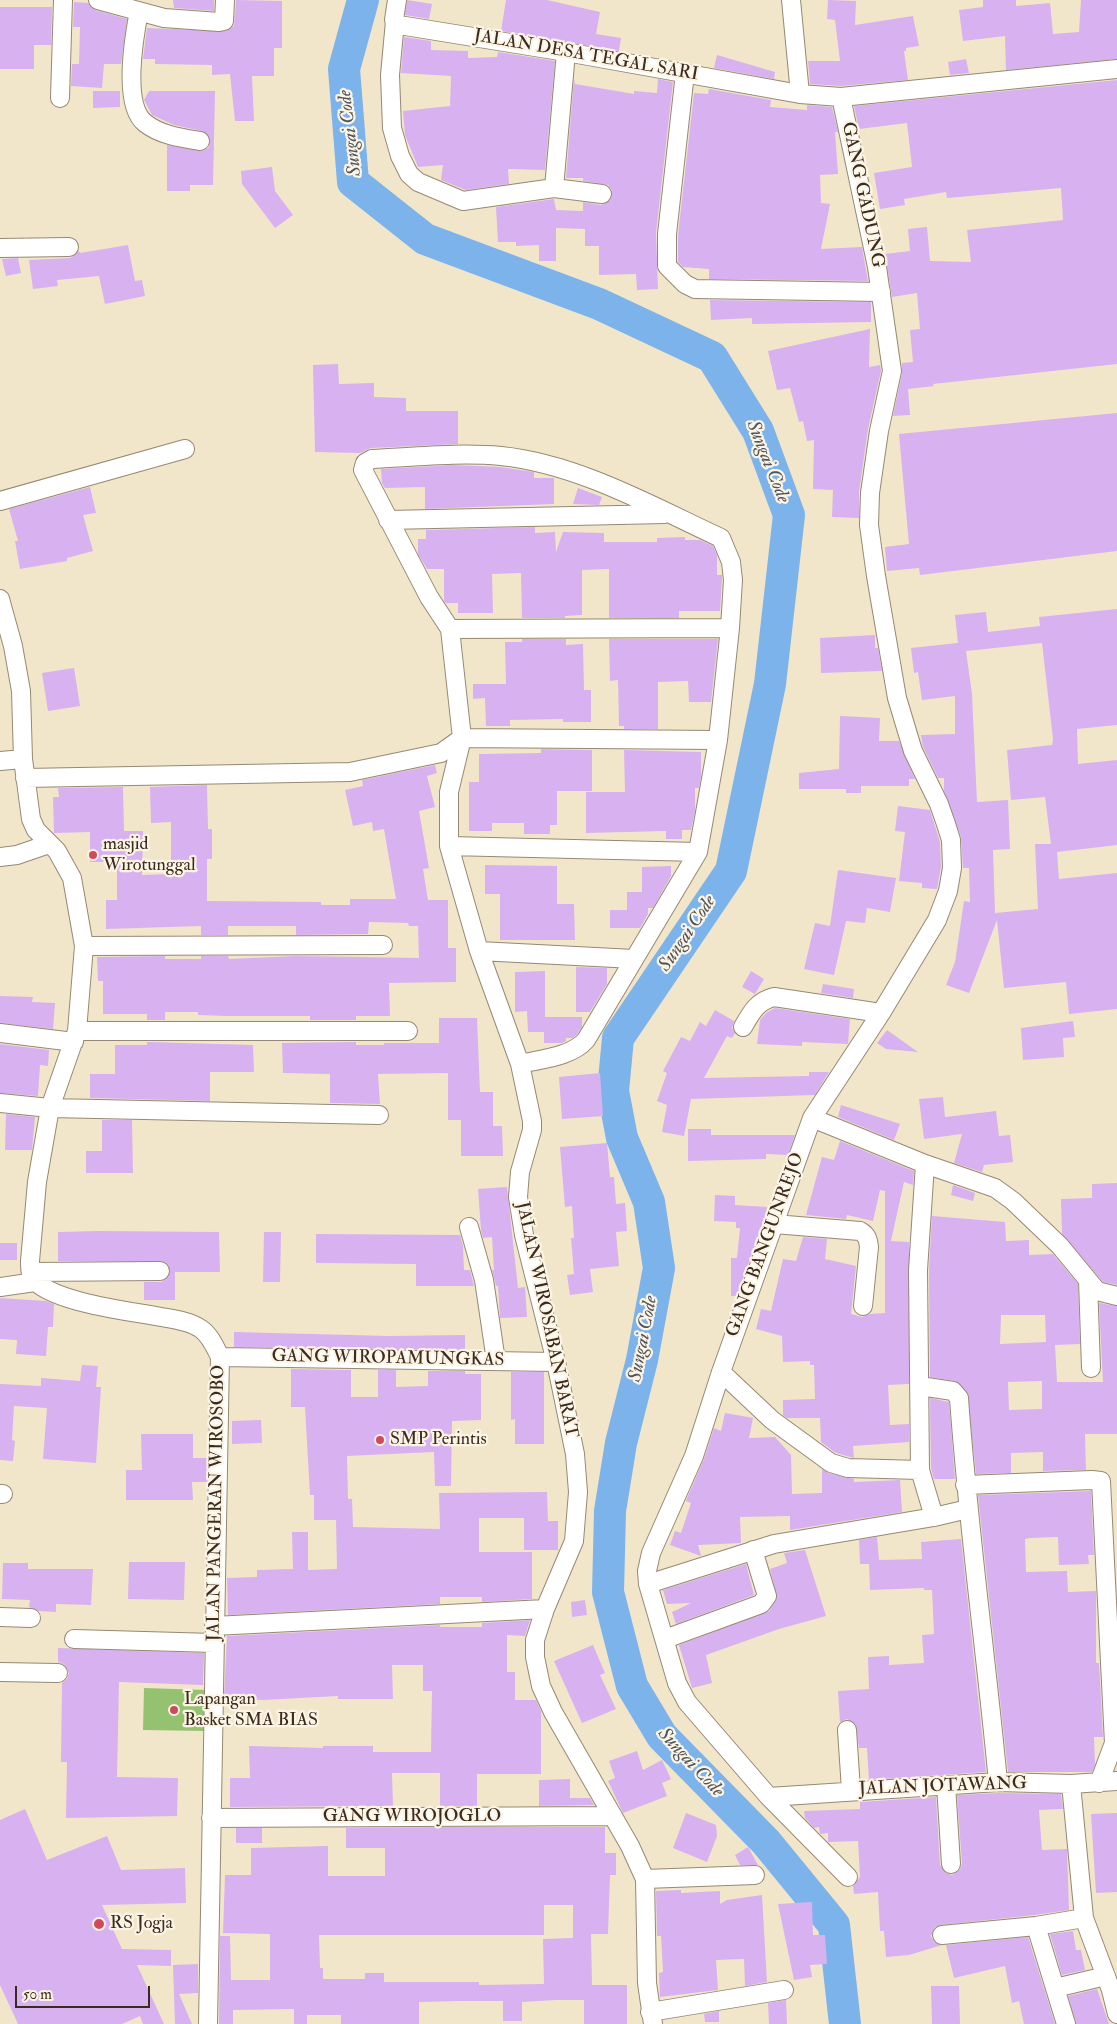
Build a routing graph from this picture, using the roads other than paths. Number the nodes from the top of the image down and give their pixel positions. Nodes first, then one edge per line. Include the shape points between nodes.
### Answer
1 (62, 0) edge
2 (98, 0) edge
3 (225, 0) edge
4 (397, 0) edge
5 (791, 0) edge
6 (139, 11) junction
7 (395, 21) junction
8 (566, 52) junction
9 (1117, 69) edge
10 (685, 73) junction
11 (800, 94) junction
12 (60, 98) dead end
13 (841, 98) junction
14 (200, 141) dead end
15 (554, 188) junction
16 (602, 194) dead end
17 (69, 246) dead end
18 (0, 248) edge
19 (876, 292) junction
20 (185, 449) dead end
21 (0, 501) edge
22 (670, 514) junction
23 (388, 520) junction
24 (0, 599) edge
25 (730, 628) junction
26 (450, 629) junction
27 (462, 738) junction
28 (718, 740) junction
29 (23, 759) junction
30 (0, 761) edge
31 (25, 778) junction
32 (49, 844) junction
33 (449, 846) junction
34 (698, 852) junction
35 (0, 857) edge
36 (383, 945) dead end
37 (84, 946) junction
38 (479, 951) junction
39 (634, 959) junction
40 (881, 1013) junction
41 (743, 1027) dead end
42 (408, 1031) dead end
43 (0, 1033) edge
44 (75, 1037) junction
45 (520, 1064) junction
46 (0, 1103) edge
47 (50, 1108) junction
48 (379, 1115) dead end
49 (812, 1118) junction
50 (925, 1164) junction
51 (774, 1224) junction
52 (469, 1227) dead end
53 (160, 1271) dead end
54 (33, 1277) junction
55 (1088, 1280) junction
56 (0, 1287) edge
57 (1117, 1296) edge
58 (863, 1306) dead end
59 (220, 1357) junction
60 (496, 1361) junction
61 (556, 1362) junction
62 (1091, 1368) dead end
63 (721, 1372) junction
64 (920, 1386) junction
65 (920, 1470) junction
66 (965, 1485) junction
67 (968, 1509) junction
68 (934, 1517) junction
69 (753, 1550) junction
70 (648, 1584) junction
71 (545, 1609) junction
72 (0, 1617) edge
73 (31, 1618) dead end
74 (214, 1635) junction
75 (74, 1639) dead end
76 (665, 1639) junction
77 (0, 1672) edge
78 (58, 1673) dead end
79 (847, 1730) dead end
80 (998, 1782) junction
81 (1099, 1782) junction
82 (1117, 1782) edge
83 (1071, 1784) junction
84 (946, 1785) junction
85 (851, 1790) junction
86 (769, 1797) junction
87 (613, 1816) junction
88 (211, 1818) junction
89 (951, 1864) dead end
90 (755, 1875) dead end
91 (848, 1878) dead end
92 (645, 1879) junction
93 (1084, 1918) junction
94 (1036, 1926) junction
95 (942, 1935) dead end
96 (1106, 1976) junction
97 (1055, 1988) junction
98 (784, 1990) dead end
99 (1117, 2014) edge
100 (651, 2018) edge
101 (208, 2024) edge
102 (1066, 2024) edge

1 - 12 street
2 - 6 street
3 - 6 street via 224,21 219,22 173,20
4 - 7 street
5 - 11 street
6 - 14 street via 132,71 135,112 156,130
7 - 8 street, JALAN DESA TEGAL SARI via 399,25
7 - 15 street via 390,75 392,128 409,174 418,182 463,201
8 - 10 street, JALAN DESA TEGAL SARI
8 - 15 street
9 - 13 street, JALAN DESA TEGAL SARI
10 - 11 street, JALAN DESA TEGAL SARI
10 - 19 street via 668,234 669,270 695,289
11 - 13 street, JALAN DESA TEGAL SARI
13 - 19 street, GANG GADUNG
15 - 16 street
17 - 18 street
19 - 40 street, GANG GADUNG via 892,371 870,493 870,538 896,698 913,751 939,804 952,852 948,892 937,920
20 - 21 street
22 - 23 street
22 - 23 street, JALAN WIROSABAN BARAT via 612,487 559,469 501,456 427,456 372,459 365,463 363,470
22 - 25 street via 721,538 725,543 733,580
23 - 26 street, JALAN WIROSABAN BARAT via 428,597
24 - 29 street via 20,692
25 - 26 street
25 - 28 street
26 - 27 street, JALAN WIROSABAN BARAT
27 - 28 street
27 - 31 street via 440,753 350,772
27 - 33 street, JALAN WIROSABAN BARAT via 449,792
28 - 34 street
29 - 30 street
29 - 31 street
31 - 32 street via 32,823
32 - 35 street
32 - 37 street via 57,851 72,878
33 - 34 street
33 - 38 street, JALAN WIROSABAN BARAT
34 - 39 street
36 - 37 street
37 - 44 street
38 - 39 street
38 - 45 street, JALAN WIROSABAN BARAT
39 - 45 street via 582,1044 561,1054
40 - 41 street via 774,997 757,1005
40 - 49 street, GANG BANGUNREJO
42 - 44 street
43 - 44 street
44 - 47 street
45 - 61 street, JALAN WIROSABAN BARAT via 532,1126 520,1172 518,1197 524,1235
46 - 47 street
47 - 48 street
47 - 54 street via 30,1261
49 - 50 street
49 - 51 street, GANG BANGUNREJO
50 - 55 street via 986,1184 1005,1195 1060,1246
50 - 64 street via 918,1270
51 - 58 street via 865,1234 869,1247
51 - 63 street, GANG BANGUNREJO
52 - 60 street via 484,1280
53 - 54 street
54 - 56 street
54 - 59 street, JALAN PANGERAN WIROSOBO via 57,1294 83,1302 196,1326 208,1335
55 - 57 street via 1096,1291
55 - 62 street
59 - 60 street, GANG WIROPAMUNGKAS
59 - 74 street, JALAN PANGERAN WIROSOBO
60 - 61 street, GANG WIROPAMUNGKAS
61 - 71 street, JALAN WIROSABAN BARAT via 575,1454 578,1500 572,1548
63 - 65 street via 772,1420 831,1463 848,1468
63 - 70 street, GANG BANGUNREJO via 694,1456 651,1554
64 - 65 street
64 - 66 street via 953,1391 958,1395
65 - 68 street
66 - 67 street
66 - 81 street via 1101,1481 1114,1743
67 - 68 street
67 - 80 street
68 - 69 street via 809,1536
69 - 70 street
69 - 76 street via 766,1600
70 - 76 street
71 - 74 street
71 - 87 street, JALAN WIROSABAN BARAT via 534,1649 542,1686 553,1712
72 - 73 street
74 - 75 street
74 - 88 street, JALAN PANGERAN WIROSOBO
76 - 86 street via 677,1683 687,1702
77 - 78 street
79 - 85 street
80 - 83 street, JALAN JOTAWANG
80 - 84 street, JALAN JOTAWANG
81 - 82 street, JALAN JOTAWANG
81 - 83 street, JALAN JOTAWANG
83 - 93 street
84 - 85 street, JALAN JOTAWANG
84 - 89 street
85 - 86 street, JALAN JOTAWANG
86 - 91 street
87 - 88 street, GANG WIROJOGLO
87 - 92 street, JALAN WIROSABAN BARAT
88 - 101 street, JALAN PANGERAN WIROSOBO
90 - 92 street
92 - 100 street, JALAN WIROSABAN BARAT
93 - 94 street
93 - 96 street
94 - 95 street
94 - 97 street
96 - 97 street
96 - 99 street
97 - 102 street
98 - 100 street

